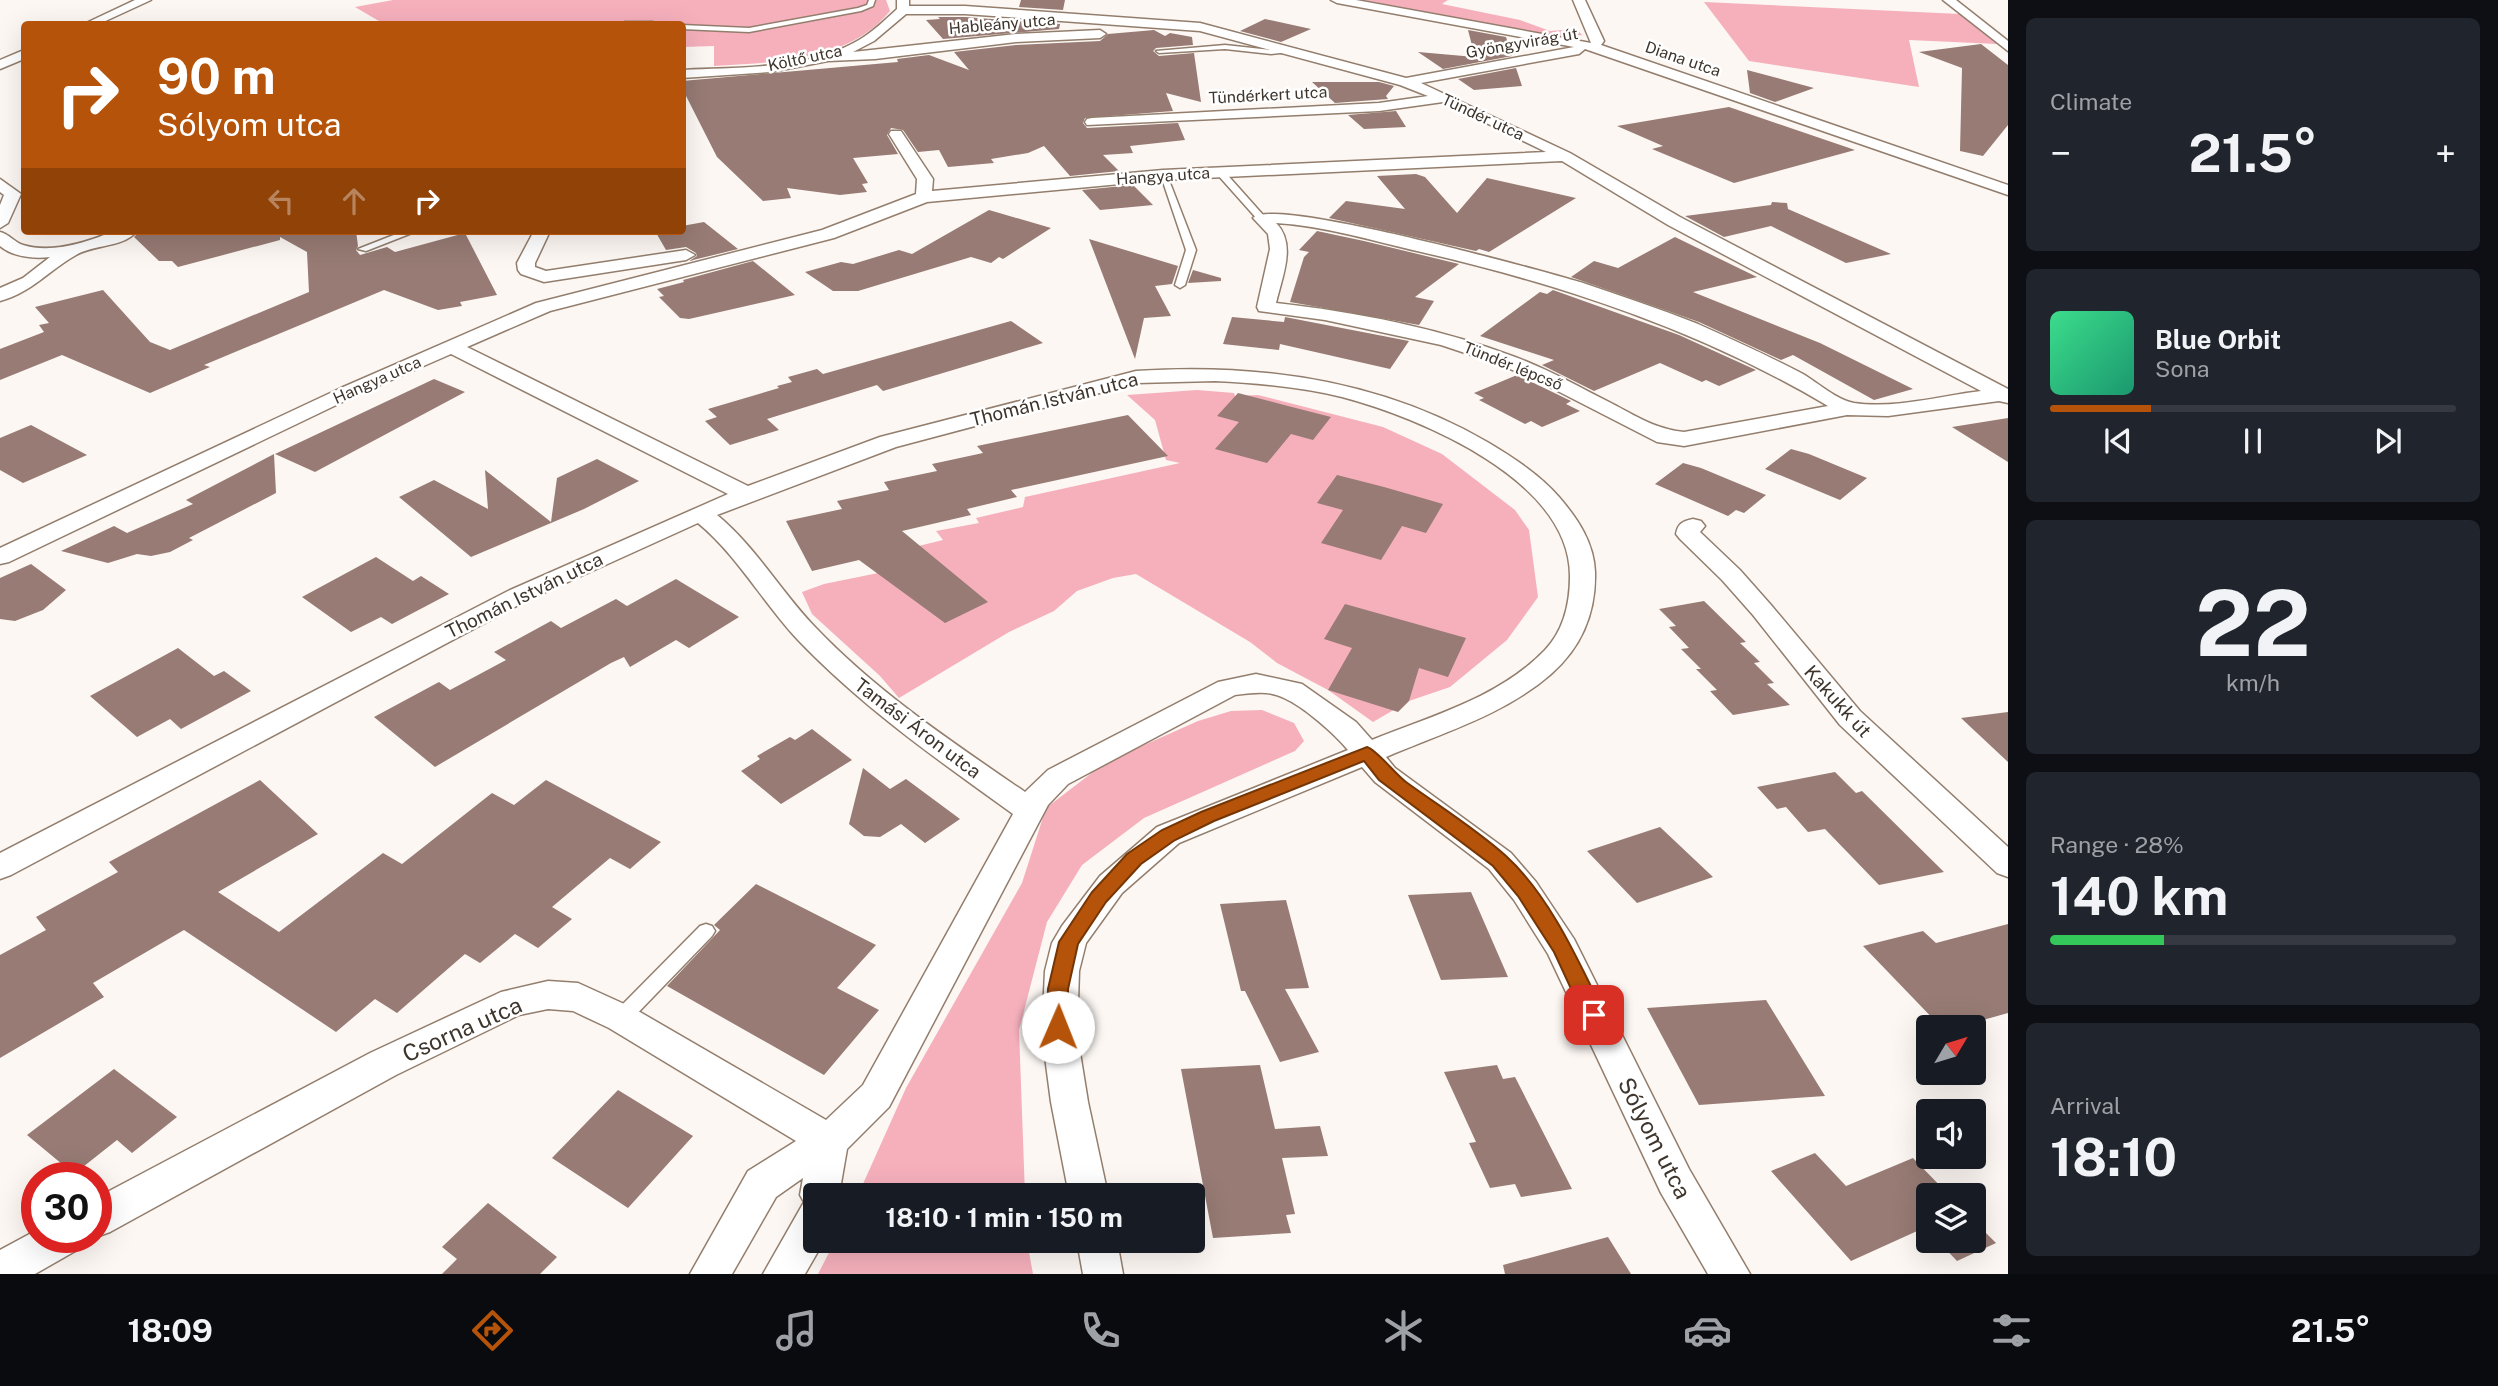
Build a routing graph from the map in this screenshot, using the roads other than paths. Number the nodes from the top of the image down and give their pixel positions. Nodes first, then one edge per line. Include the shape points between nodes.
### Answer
1 (145, 0) edge
2 (872, 0) edge
3 (1337, 0) edge
4 (1579, 0) edge
5 (1949, 0) edge
6 (903, 5) edge
7 (97, 21) edge
8 (1181, 26) junction
9 (686, 27) edge
10 (1594, 47) junction
11 (2008, 47) edge
12 (1159, 51) dead end
13 (1296, 51) junction
14 (21, 55) edge
15 (826, 57) junction
16 (0, 65) edge
17 (686, 74) edge
18 (1405, 82) junction
19 (1446, 98) junction
20 (1092, 122) dead end
21 (896, 134) dead end
22 (1565, 156) junction
23 (1220, 172) junction
24 (1163, 176) junction
25 (0, 184) edge
26 (2008, 190) edge
27 (924, 197) junction
28 (1261, 218) junction
29 (0, 223) edge
30 (121, 235) edge
31 (401, 235) edge
32 (540, 235) edge
33 (0, 237) edge
34 (72, 249) junction
35 (363, 249) dead end
36 (772, 250) junction
37 (1180, 285) dead end
38 (0, 295) edge
39 (452, 347) junction
40 (2005, 395) edge
41 (1847, 409) junction
42 (747, 494) junction
43 (701, 514) junction
44 (1693, 526) dead end
45 (0, 556) edge
46 (1367, 753) junction
47 (1029, 810) junction
48 (2008, 865) edge
49 (0, 867) edge
50 (706, 931) dead end
51 (621, 1018) junction
52 (830, 1141) junction
53 (822, 1183) edge
54 (1086, 1183) edge
55 (112, 1210) edge
56 (803, 1239) edge
57 (34, 1253) edge
58 (1099, 1253) edge
59 (0, 1272) edge
60 (710, 1274) edge
61 (783, 1274) edge
62 (1103, 1274) edge
63 (1730, 1274) edge

1 - 7 street
2 - 9 lane via 870,6 859,10 774,27
3 - 10 street, Diana utca
4 - 10 street, Gyöngyvirág út via 1598,41
5 - 11 street
6 - 8 street, Tündér utca
6 - 15 street, Költő utca via 858,46
8 - 13 street, Tündér utca via 1218,30
8 - 15 street, Hableány utca
10 - 18 street, Gyöngyvirág út
10 - 26 street, Diana utca
12 - 13 lane via 1225,47
13 - 18 street, Tündér utca
14 - 16 street
15 - 17 street, Költő utca via 766,68
18 - 19 street, Tündér utca
19 - 20 street, Tündérkert utca via 1379,107
19 - 22 street, Tündér utca
21 - 27 street via 925,179
22 - 23 street, Hangya utca
22 - 40 street, Tündér utca via 1674,221
23 - 24 street, Hangya utca
23 - 28 lane, Tündér lépcső
24 - 27 street, Hangya utca
24 - 37 lane via 1191,250
25 - 29 street via 13,194
27 - 36 street, Hangya utca
28 - 41 street, Tündér lépcső via 1318,223 1551,279 1744,350
28 - 41 street, Tündér lépcső via 1276,233 1279,249 1266,307 1369,322 1459,344 1551,380 1657,436 1684,439
30 - 34 street
31 - 35 lane
32 - 36 street, Hangya utca via 526,264 527,270 544,277 723,250
33 - 34 street via 27,251
34 - 38 street via 29,282
36 - 39 street, Hangya utca via 543,307
39 - 42 street
39 - 45 street, Hangya utca
40 - 41 street, Tündér lépcső via 1888,410
42 - 43 street, Thomán István utca
42 - 46 street, Thomán István utca via 888,442 1136,377 1222,374 1292,382 1348,393 1426,419 1497,455 1538,488 1576,536 1585,582 1568,638 1528,680 1494,701
43 - 47 street, Tamási Áron utca via 720,528 805,632 851,679
43 - 49 street, Thomán István utca via 517,596
44 - 48 street, Kakukk út via 1688,534 1754,601 1850,719
46 - 47 street via 1346,729 1292,690 1256,683 1228,688 1058,777
46 - 54 street, Thomán István utca via 1168,835 1116,878 1069,942 1058,989 1058,1027
46 - 63 street, Sólyom utca via 1385,775 1500,861 1524,891 1562,948 1675,1181
47 - 52 street via 876,1096
50 - 51 lane
51 - 52 street, Csorna utca
51 - 55 street, Csorna utca via 578,997 548,995 513,1002 383,1064
52 - 53 street
52 - 60 street via 762,1184
56 - 61 street
57 - 59 street
58 - 62 street

